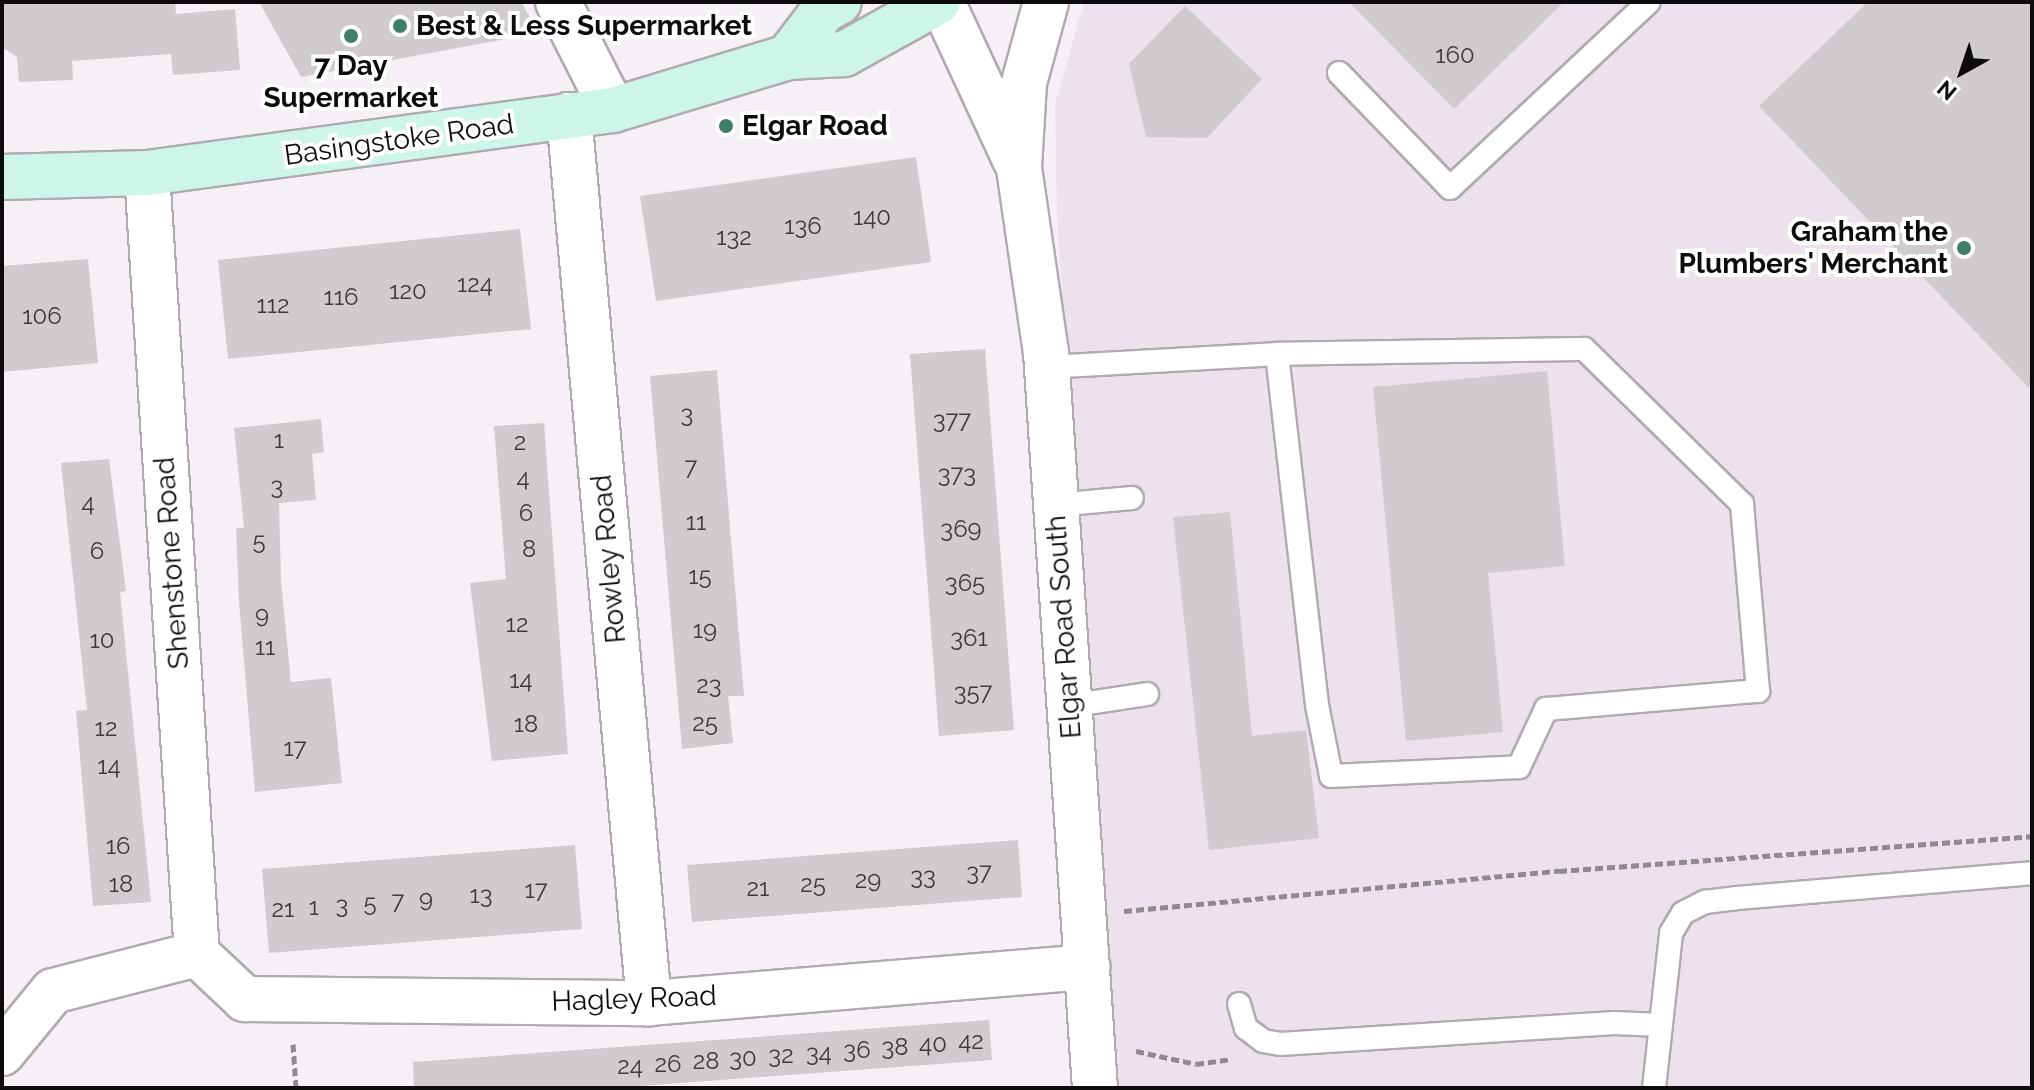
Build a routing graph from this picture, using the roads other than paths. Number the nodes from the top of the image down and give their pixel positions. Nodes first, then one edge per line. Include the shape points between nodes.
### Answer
1 (558, 2) edge
2 (839, 2) edge
3 (940, 2) edge
4 (1046, 2) edge
5 (1649, 2) edge
6 (788, 57) junction
7 (1339, 73) dead end
8 (613, 110) junction
9 (569, 115) junction
10 (1019, 168) junction
11 (147, 173) junction
12 (2, 177) edge
13 (1277, 354) junction
14 (1047, 367) junction
15 (1132, 498) dead end
16 (1056, 505) junction
17 (1147, 694) dead end
18 (1069, 706) junction
19 (2032, 873) edge
20 (197, 954) junction
21 (1088, 967) junction
22 (649, 1003) junction
23 (1239, 1004) dead end
24 (1661, 1025) junction
25 (2, 1053) edge
26 (1095, 1088) edge
27 (1654, 1088) edge

1 - 8 street
2 - 6 main road via 823,11
3 - 6 main road, Basingstoke Road via 844,54
3 - 10 street, Elgar Road South
4 - 10 street, Elgar Road South via 1024,83
5 - 7 lane via 1450,188
6 - 8 main road, Basingstoke Road
8 - 9 main road, Basingstoke Road
9 - 11 main road, Basingstoke Road
9 - 22 street, Rowley Road
10 - 14 street, Elgar Road South
11 - 12 main road, Basingstoke Road
11 - 20 street, Shenstone Road
13 - 13 lane via 1584,349 1742,504 1758,691 1546,709 1519,767 1331,776 1317,705
13 - 14 lane
14 - 16 street, Elgar Road South
15 - 16 lane
16 - 18 street, Elgar Road South
17 - 18 lane
18 - 21 street, Elgar Road South
19 - 24 lane via 1705,902 1683,913 1671,933
20 - 22 street, Hagley Road via 245,999
20 - 25 street via 53,991
21 - 22 street, Hagley Road
21 - 26 street, Elgar Road South
23 - 24 lane via 1246,1028 1280,1044 1614,1023
24 - 27 lane

